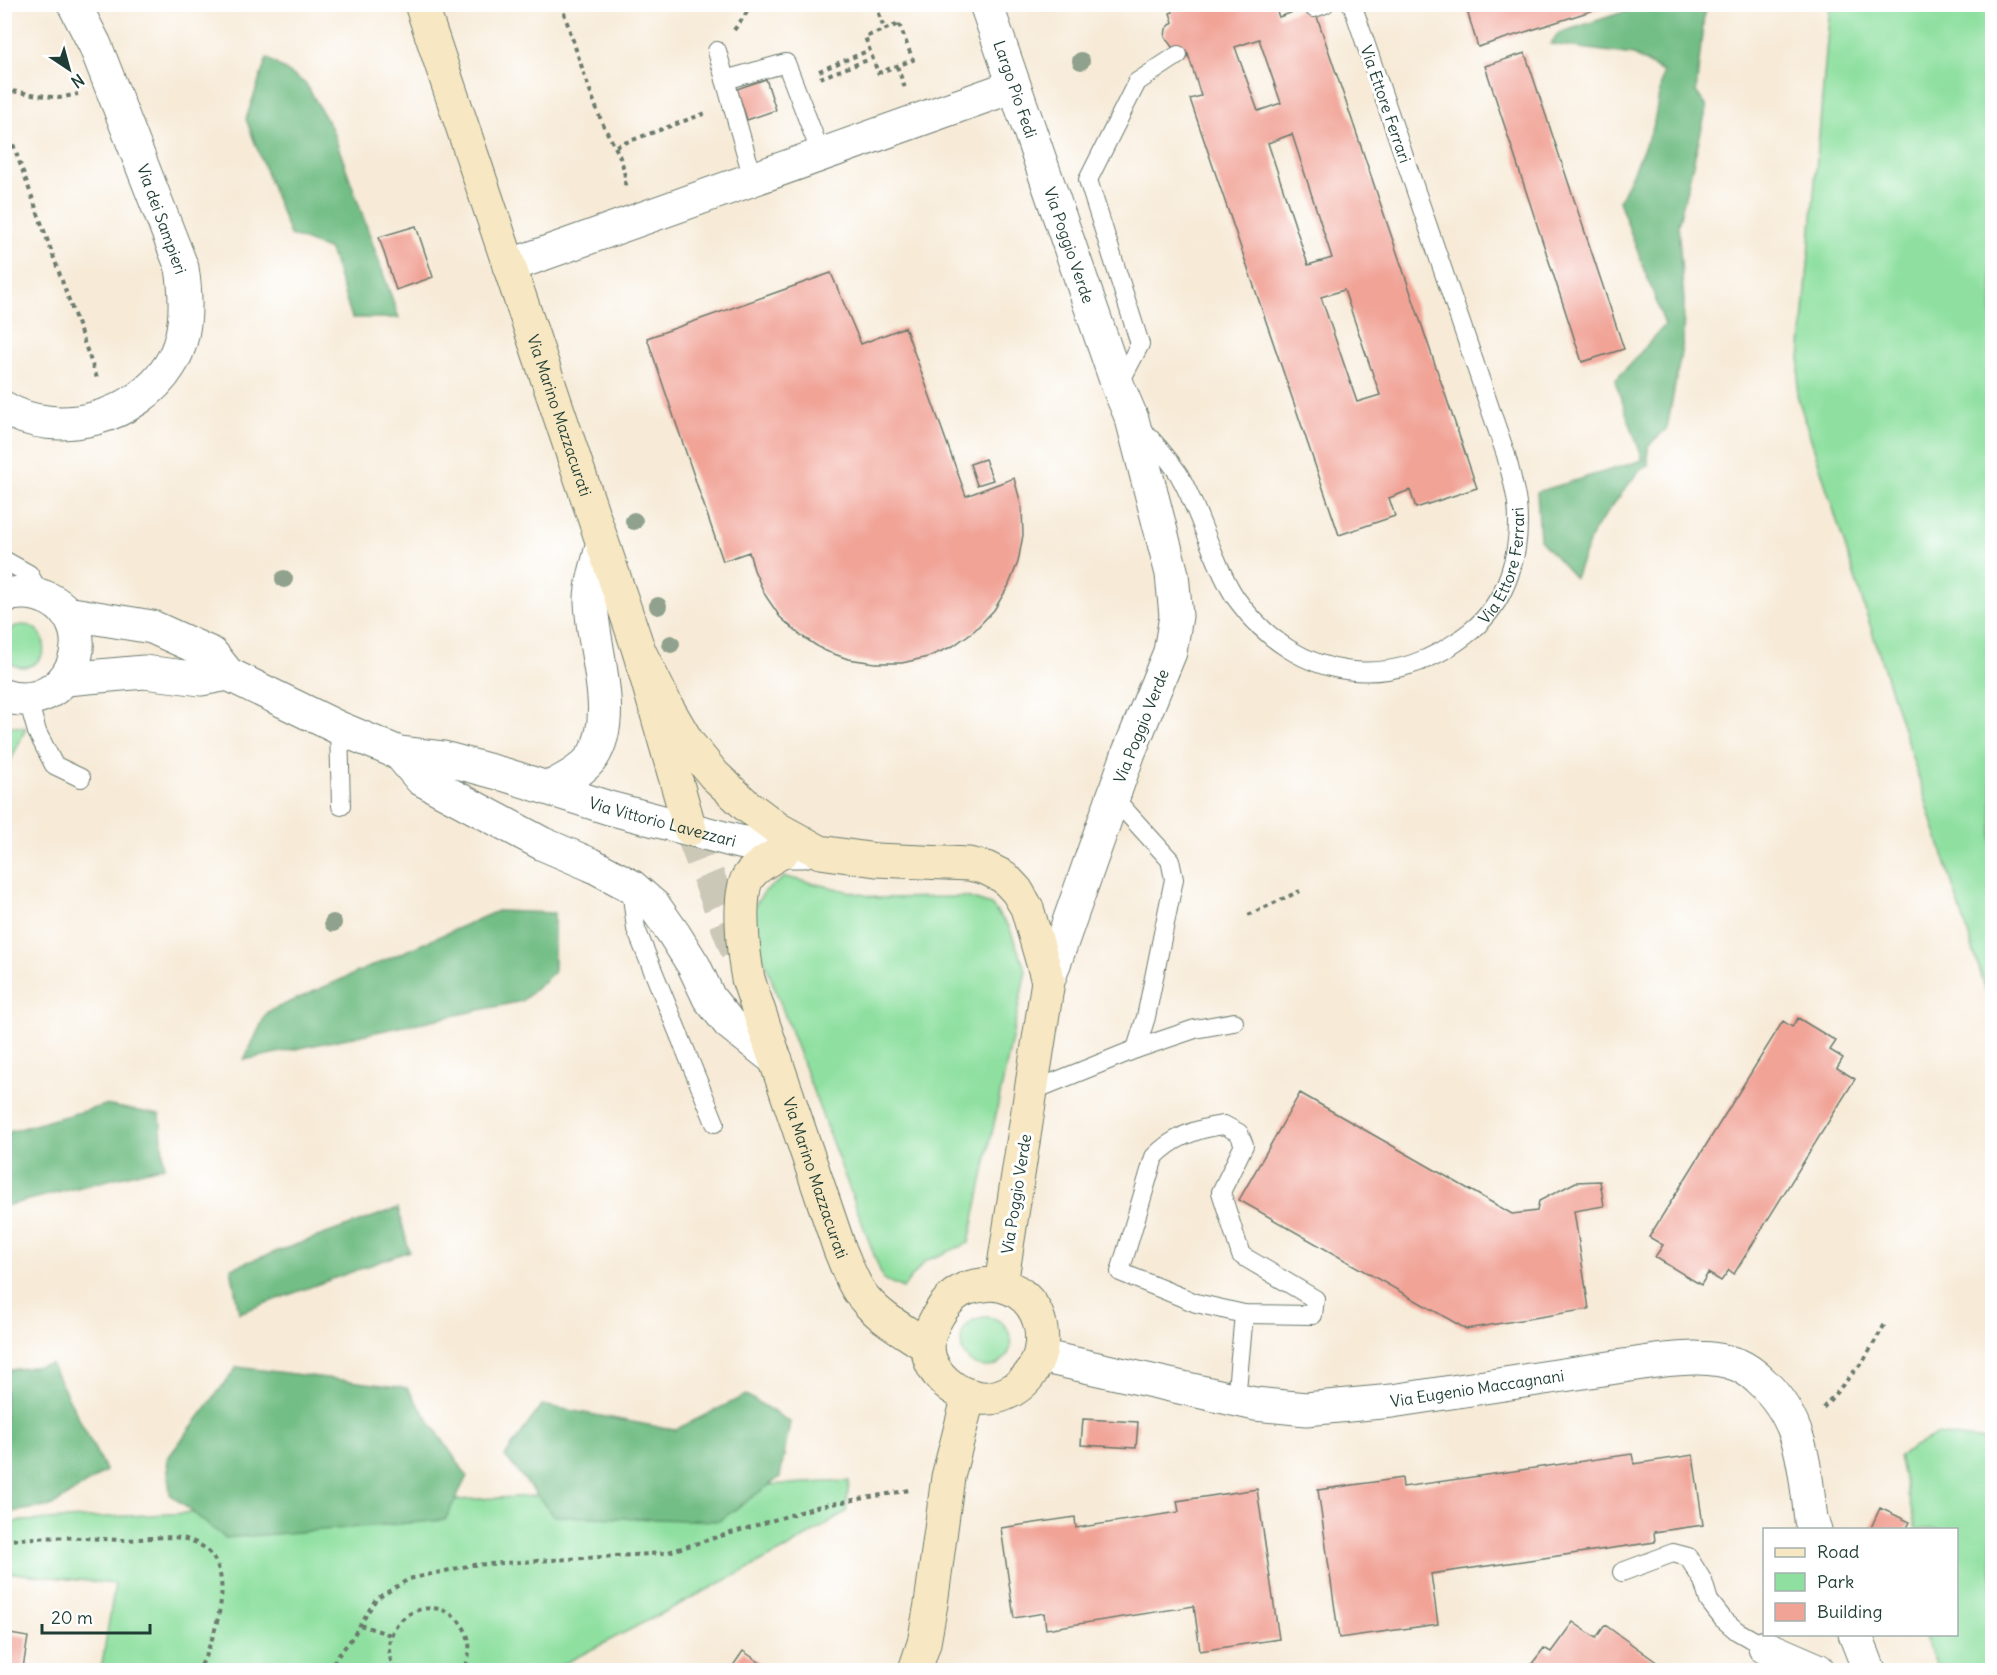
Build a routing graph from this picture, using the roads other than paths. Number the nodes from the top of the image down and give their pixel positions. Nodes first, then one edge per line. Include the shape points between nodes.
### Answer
1 (74, 4) edge
2 (421, 4) edge
3 (986, 4) edge
4 (1352, 4) edge
5 (717, 51) dead end
6 (1178, 55) dead end
7 (725, 80) junction
8 (1014, 86) junction
9 (821, 154) junction
10 (1045, 175) joint
11 (753, 179) junction
12 (509, 266) junction
13 (1118, 386) junction
14 (4, 408) edge
15 (1132, 419) junction
16 (602, 545) junction
17 (4, 560) edge
18 (4, 596) edge
19 (53, 603) junction
20 (639, 651) junction
21 (228, 674) junction
22 (66, 679) junction
23 (11, 698) edge
24 (339, 728) junction
25 (399, 753) junction
26 (81, 778) dead end
27 (549, 788) junction
28 (1113, 797) junction
29 (341, 806) dead end
30 (690, 829) junction
31 (783, 851) junction
32 (820, 852) junction
33 (631, 886) junction
34 (1048, 981) junction
35 (1234, 1023) dead end
36 (1136, 1049) junction
37 (776, 1060) junction
38 (1032, 1091) junction
39 (715, 1122) dead end
40 (1001, 1285) junction
41 (1244, 1314) junction
42 (928, 1347) junction
43 (1040, 1356) junction
44 (969, 1395) junction
45 (1236, 1400) junction
46 (1812, 1526) edge
47 (1623, 1572) dead end
48 (1855, 1636) edge
49 (1764, 1651) edge
50 (915, 1671) edge
51 (1818, 1671) edge
52 (1869, 1671) edge

1 - 14 street, Via dei Sampieri via 95,45 182,268 186,314 171,365 152,387 112,413 68,423 27,418
2 - 12 street, Via Marino Mazzacurati
3 - 8 street, Largo Pio Fedi
4 - 15 lane, Via Ettore Ferrari via 1506,455 1517,503 1512,572 1482,622 1424,661 1391,670 1356,673 1325,666 1264,631 1236,599 1179,475
5 - 7 lane
6 - 13 lane via 1137,82 1088,180 1140,344
7 - 9 lane via 786,63
7 - 11 lane
8 - 9 street
8 - 10 street, Largo Pio Fedi
9 - 11 street
10 - 13 street, Via Poggio Verde
11 - 12 street
12 - 16 street, Via Marino Mazzacurati
13 - 15 street, Via Poggio Verde
15 - 28 street, Via Poggio Verde via 1172,574 1176,616 1170,652
16 - 20 street, Via Marino Mazzacurati
16 - 27 street via 591,598 605,710 604,734 592,757 570,777
17 - 19 lane via 29,574
18 - 19 street, Via Vittorio Lavezzari via 26,592
19 - 21 street, Via Vittorio Lavezzari via 152,627 212,654
19 - 22 street via 75,628 74,663
20 - 30 street, Via Marino Mazzacurati
20 - 32 street via 688,743 714,776 778,828
21 - 22 street via 201,679 144,672
21 - 24 street, Via Vittorio Lavezzari
22 - 23 street via 53,691
23 - 26 lane via 37,732 54,765
24 - 25 street, Via Vittorio Lavezzari
24 - 29 lane
25 - 27 street, Via Vittorio Lavezzari via 443,758
25 - 33 street via 421,779
27 - 30 street, Via Vittorio Lavezzari
28 - 34 street, Via Poggio Verde
28 - 36 lane via 1170,860 1174,879
30 - 31 street, Via Vittorio Lavezzari
31 - 32 street, Via Vittorio Lavezzari
31 - 37 street, Via Marino Mazzacurati via 747,877 742,889 748,979
32 - 34 street, Via Vittorio Lavezzari via 876,860 969,864 1004,877 1027,908
33 - 37 street via 655,907 694,966 709,998 729,1023
33 - 39 lane via 636,929
34 - 38 street, Via Poggio Verde
35 - 36 lane via 1195,1029
36 - 38 lane
37 - 42 street, Via Marino Mazzacurati via 840,1250 859,1291 880,1312
38 - 40 street, Via Poggio Verde
40 - 42 street via 970,1287 951,1298 935,1321
40 - 43 street via 1016,1290 1036,1312 1042,1343
41 - 41 lane via 1313,1315 1315,1299 1241,1255 1221,1192 1244,1145 1239,1133 1224,1125 1207,1127 1167,1144 1154,1157 1120,1272 1196,1303
41 - 45 lane
42 - 44 street via 937,1372 956,1390
43 - 44 street via 1030,1376 1013,1390 989,1398
43 - 45 street, Via Eugenio Maccagnani
44 - 50 street via 948,1477 932,1604
45 - 46 street, Via Eugenio Maccagnani via 1277,1408 1320,1408 1392,1401 1656,1361 1710,1359 1737,1365 1760,1380 1783,1404 1803,1459
47 - 49 lane via 1673,1553 1688,1557 1703,1581 1709,1601 1724,1619
48 - 52 street
49 - 51 street

